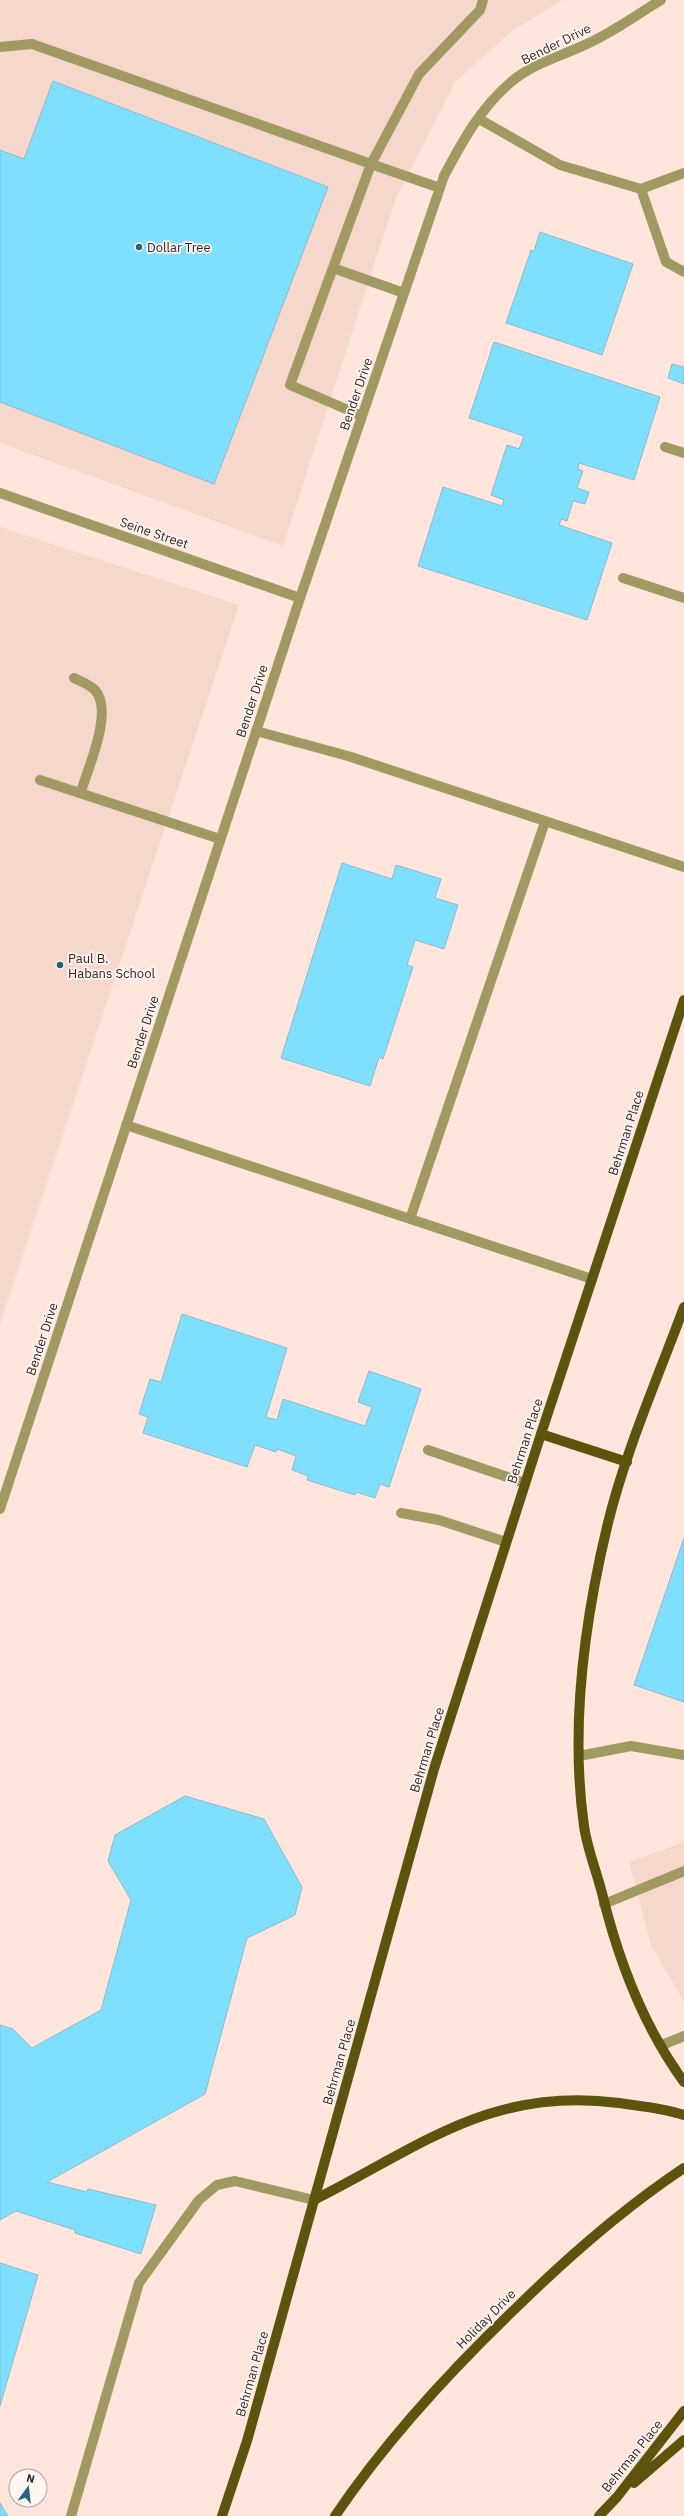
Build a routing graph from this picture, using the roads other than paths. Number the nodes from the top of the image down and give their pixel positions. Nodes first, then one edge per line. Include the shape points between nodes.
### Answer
1 (483, 0) edge
2 (661, 0) edge
3 (0, 47) edge
4 (479, 119) junction
5 (371, 164) junction
6 (684, 174) edge
7 (440, 188) junction
8 (641, 189) junction
9 (333, 268) junction
10 (684, 272) edge
11 (404, 293) junction
12 (362, 416) junction
13 (665, 447) dead end
14 (684, 453) edge
15 (0, 493) edge
16 (623, 578) dead end
17 (300, 598) junction
18 (684, 598) edge
19 (74, 678) dead end
20 (256, 731) junction
21 (40, 780) dead end
22 (80, 792) junction
23 (545, 822) junction
24 (220, 839) junction
25 (684, 867) edge
26 (684, 1000) edge
27 (126, 1125) junction
28 (410, 1219) junction
29 (592, 1279) junction
30 (684, 1308) edge
31 (540, 1434) junction
32 (428, 1450) dead end
33 (627, 1462) junction
34 (525, 1483) junction
35 (0, 1509) edge
36 (401, 1513) dead end
37 (506, 1542) junction
38 (684, 1755) edge
39 (579, 1756) junction
40 (684, 1871) edge
41 (604, 1904) junction
42 (684, 2036) edge
43 (662, 2045) junction
44 (684, 2082) edge
45 (684, 2115) edge
46 (684, 2168) edge
47 (314, 2200) junction
48 (684, 2411) edge
49 (684, 2440) edge
50 (617, 2497) junction
51 (71, 2516) edge
52 (222, 2516) edge
53 (335, 2516) edge
54 (599, 2516) edge

1 - 5 street via 480,10 419,74
2 - 4 street, Bender Drive via 594,41 531,68 494,98
3 - 5 street via 32,44
4 - 7 street, Bender Drive via 462,142
4 - 8 street via 560,165
5 - 7 street
5 - 9 street
6 - 8 street
7 - 11 street, Bender Drive
8 - 10 street via 666,262
9 - 11 street
9 - 12 street via 290,385
11 - 12 street, Bender Drive
12 - 17 street, Bender Drive
13 - 14 street
15 - 17 street, Seine Street
16 - 18 street
17 - 20 street, Bender Drive
19 - 22 street via 94,689 102,704 101,725
20 - 23 street via 348,756
20 - 24 street, Bender Drive
21 - 22 street
22 - 24 street
23 - 25 street
23 - 28 street
24 - 27 street, Bender Drive
26 - 29 main road, Behrman Place
27 - 28 street
27 - 35 street, Bender Drive
28 - 29 street
29 - 31 main road, Behrman Place
30 - 33 main road
31 - 33 main road
31 - 34 main road, Behrman Place
32 - 34 street
33 - 39 main road via 607,1526 589,1614 581,1680
34 - 37 main road, Behrman Place
36 - 37 street via 439,1520
37 - 47 main road, Behrman Place via 434,1769
38 - 39 street via 631,1746
39 - 41 main road via 579,1788 584,1828
40 - 41 street
41 - 43 main road via 614,1941 641,2007
42 - 43 street
43 - 44 main road
45 - 47 main road via 645,2106 605,2101 563,2100 517,2105 464,2121
46 - 53 main road, Holiday Drive via 584,2244 485,2337 419,2408 361,2477
47 - 51 street via 235,2181 216,2185 199,2200 139,2283
47 - 52 main road, Behrman Place via 247,2441
48 - 50 main road, Behrman Place
49 - 50 main road
50 - 54 main road, Behrman Place

